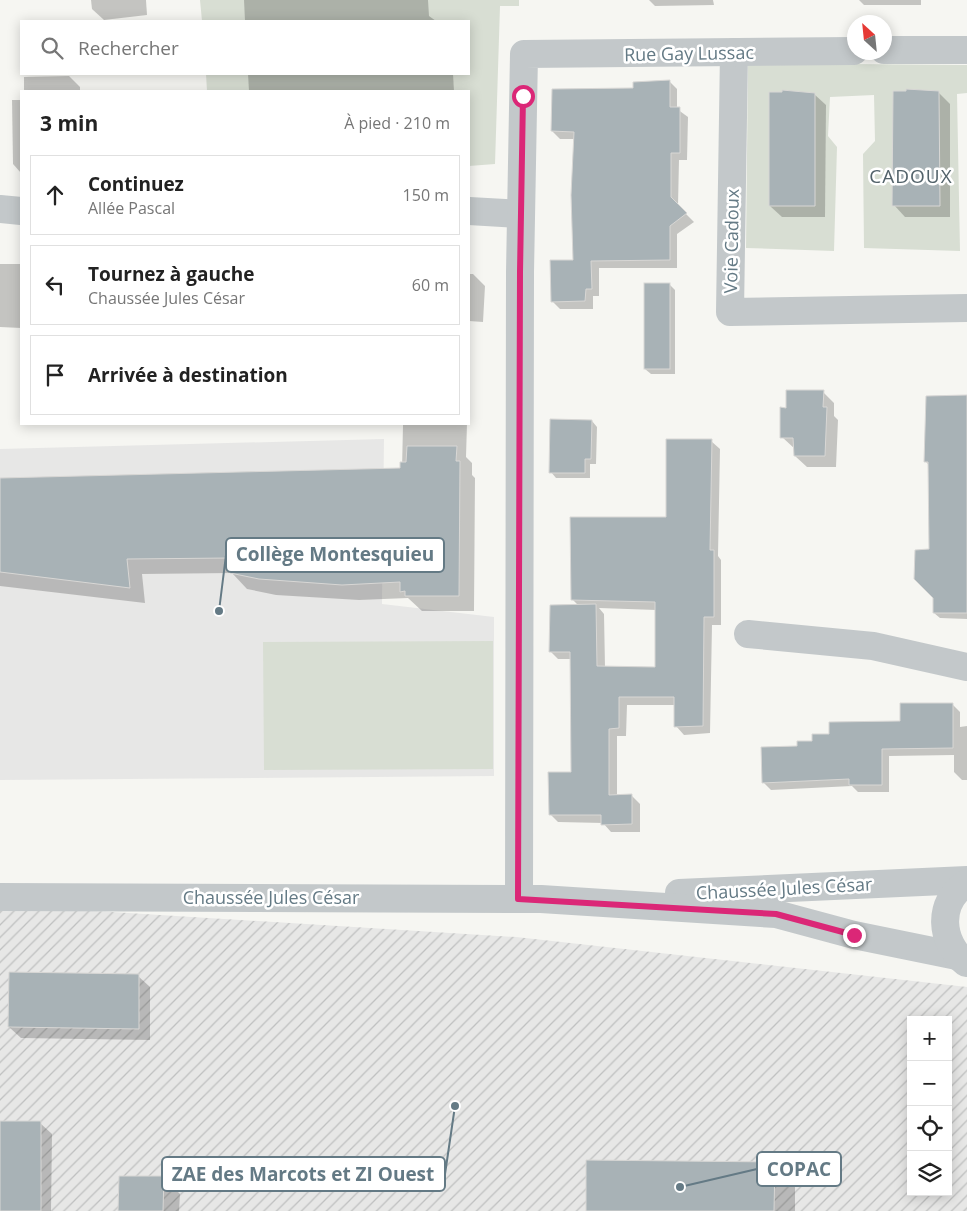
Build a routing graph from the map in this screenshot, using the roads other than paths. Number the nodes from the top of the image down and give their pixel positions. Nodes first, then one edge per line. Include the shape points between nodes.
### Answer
1 (892, 50) edge
2 (967, 50) edge
3 (847, 51) edge
4 (734, 52) junction
5 (0, 210) edge
6 (20, 210) edge
7 (470, 211) edge
8 (521, 214) junction
9 (967, 308) edge
10 (748, 634) dead end
11 (967, 667) edge
12 (967, 881) edge
13 (0, 897) edge
14 (530, 899) junction
15 (962, 960) edge

1 - 2 street
3 - 4 street, Rue Gay Lussac
4 - 8 street, Rue Gay Lussac via 524,54
4 - 9 street, Voie Cadoux via 730,312
5 - 6 street
7 - 8 street
8 - 14 street
10 - 11 street via 873,646
12 - 14 street, Chaussée Jules César
12 - 15 street via 951,899 945,913 944,928 948,943
13 - 14 street, Chaussée Jules César
14 - 15 street, Chaussée Jules César via 776,914

